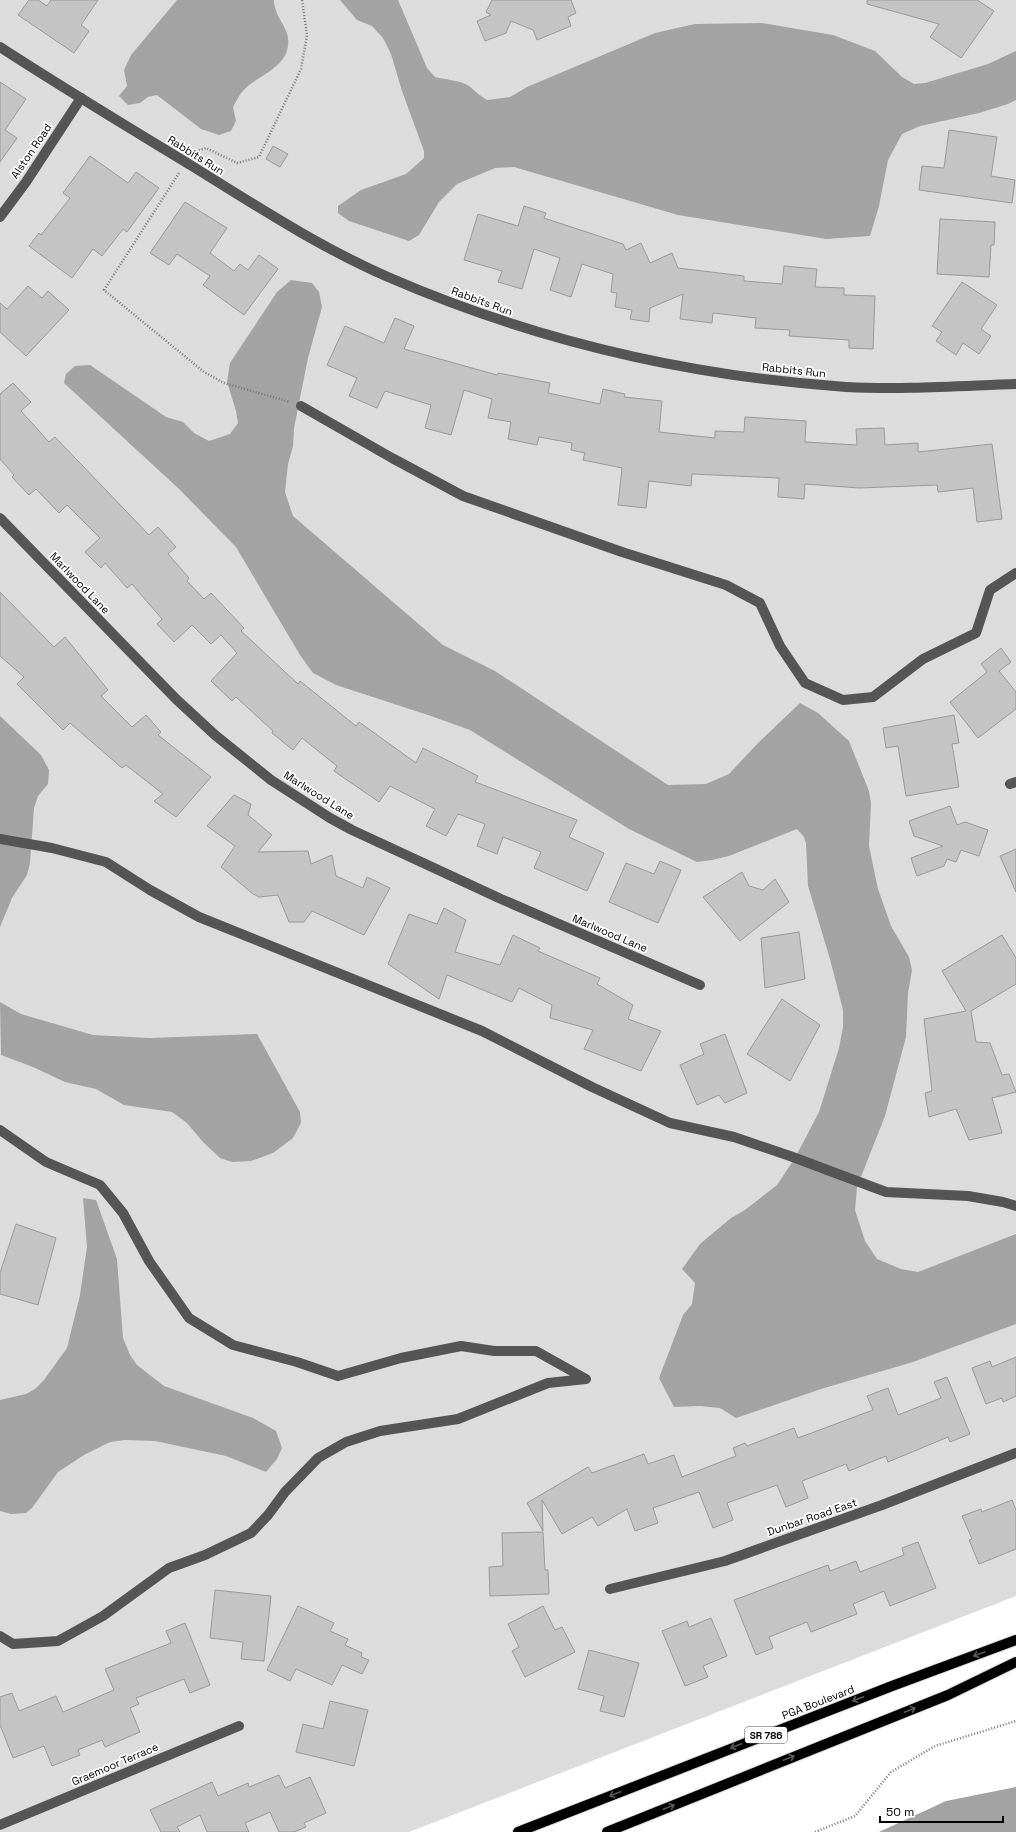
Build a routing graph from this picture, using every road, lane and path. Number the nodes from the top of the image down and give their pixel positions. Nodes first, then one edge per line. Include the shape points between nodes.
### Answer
1 (302, 0) edge
2 (0, 47) edge
3 (81, 98) junction
4 (186, 163) junction
5 (0, 217) edge
6 (1016, 384) edge
7 (302, 406) joint
8 (0, 518) edge
9 (1016, 573) edge
10 (0, 839) edge
11 (700, 985) dead end
12 (0, 1130) edge
13 (1016, 1206) edge
14 (1016, 1453) edge
15 (610, 1589) dead end
16 (0, 1636) edge
17 (1016, 1640) edge
18 (1016, 1662) edge
19 (1016, 1721) edge
20 (239, 1726) dead end
21 (0, 1825) edge
22 (518, 1832) edge
23 (607, 1832) edge
24 (815, 1832) edge

1 - 4 path via 307,35 301,69 259,157 237,163 206,148 194,151
2 - 3 street, Rabbits Run
3 - 4 street, Rabbits Run
3 - 5 street, Alston Road
4 - 6 street, Rabbits Run via 340,254 387,277 517,326 584,345 708,371 781,381 848,387 913,388
4 - 7 path via 104,290 204,372 224,382
7 - 9 street via 463,496 622,552 726,585 760,603 780,646 805,683 843,700 873,697 923,658 976,633 990,590
8 - 11 street, Marlwood Lane via 176,698 215,735 271,780 352,830 501,899
10 - 13 street via 52,848 106,862 199,917 482,1031 670,1123 734,1137 886,1192 968,1196
12 - 16 street via 46,1162 100,1185 124,1214 150,1261 189,1318 233,1345 338,1376 401,1358 461,1346 494,1352 536,1351 586,1379 548,1383 458,1419 380,1431 346,1442 318,1458 250,1533 205,1555 168,1568 104,1616 58,1640 14,1644
14 - 15 street, Dunbar Road East via 882,1505 724,1561
17 -> 22 main road, PGA Boulevard / SR 786 via 884,1688
23 -> 18 main road, SR 786 via 948,1695
19 - 24 path via 936,1746 891,1772 855,1816
20 - 21 street, Graemoor Terrace

